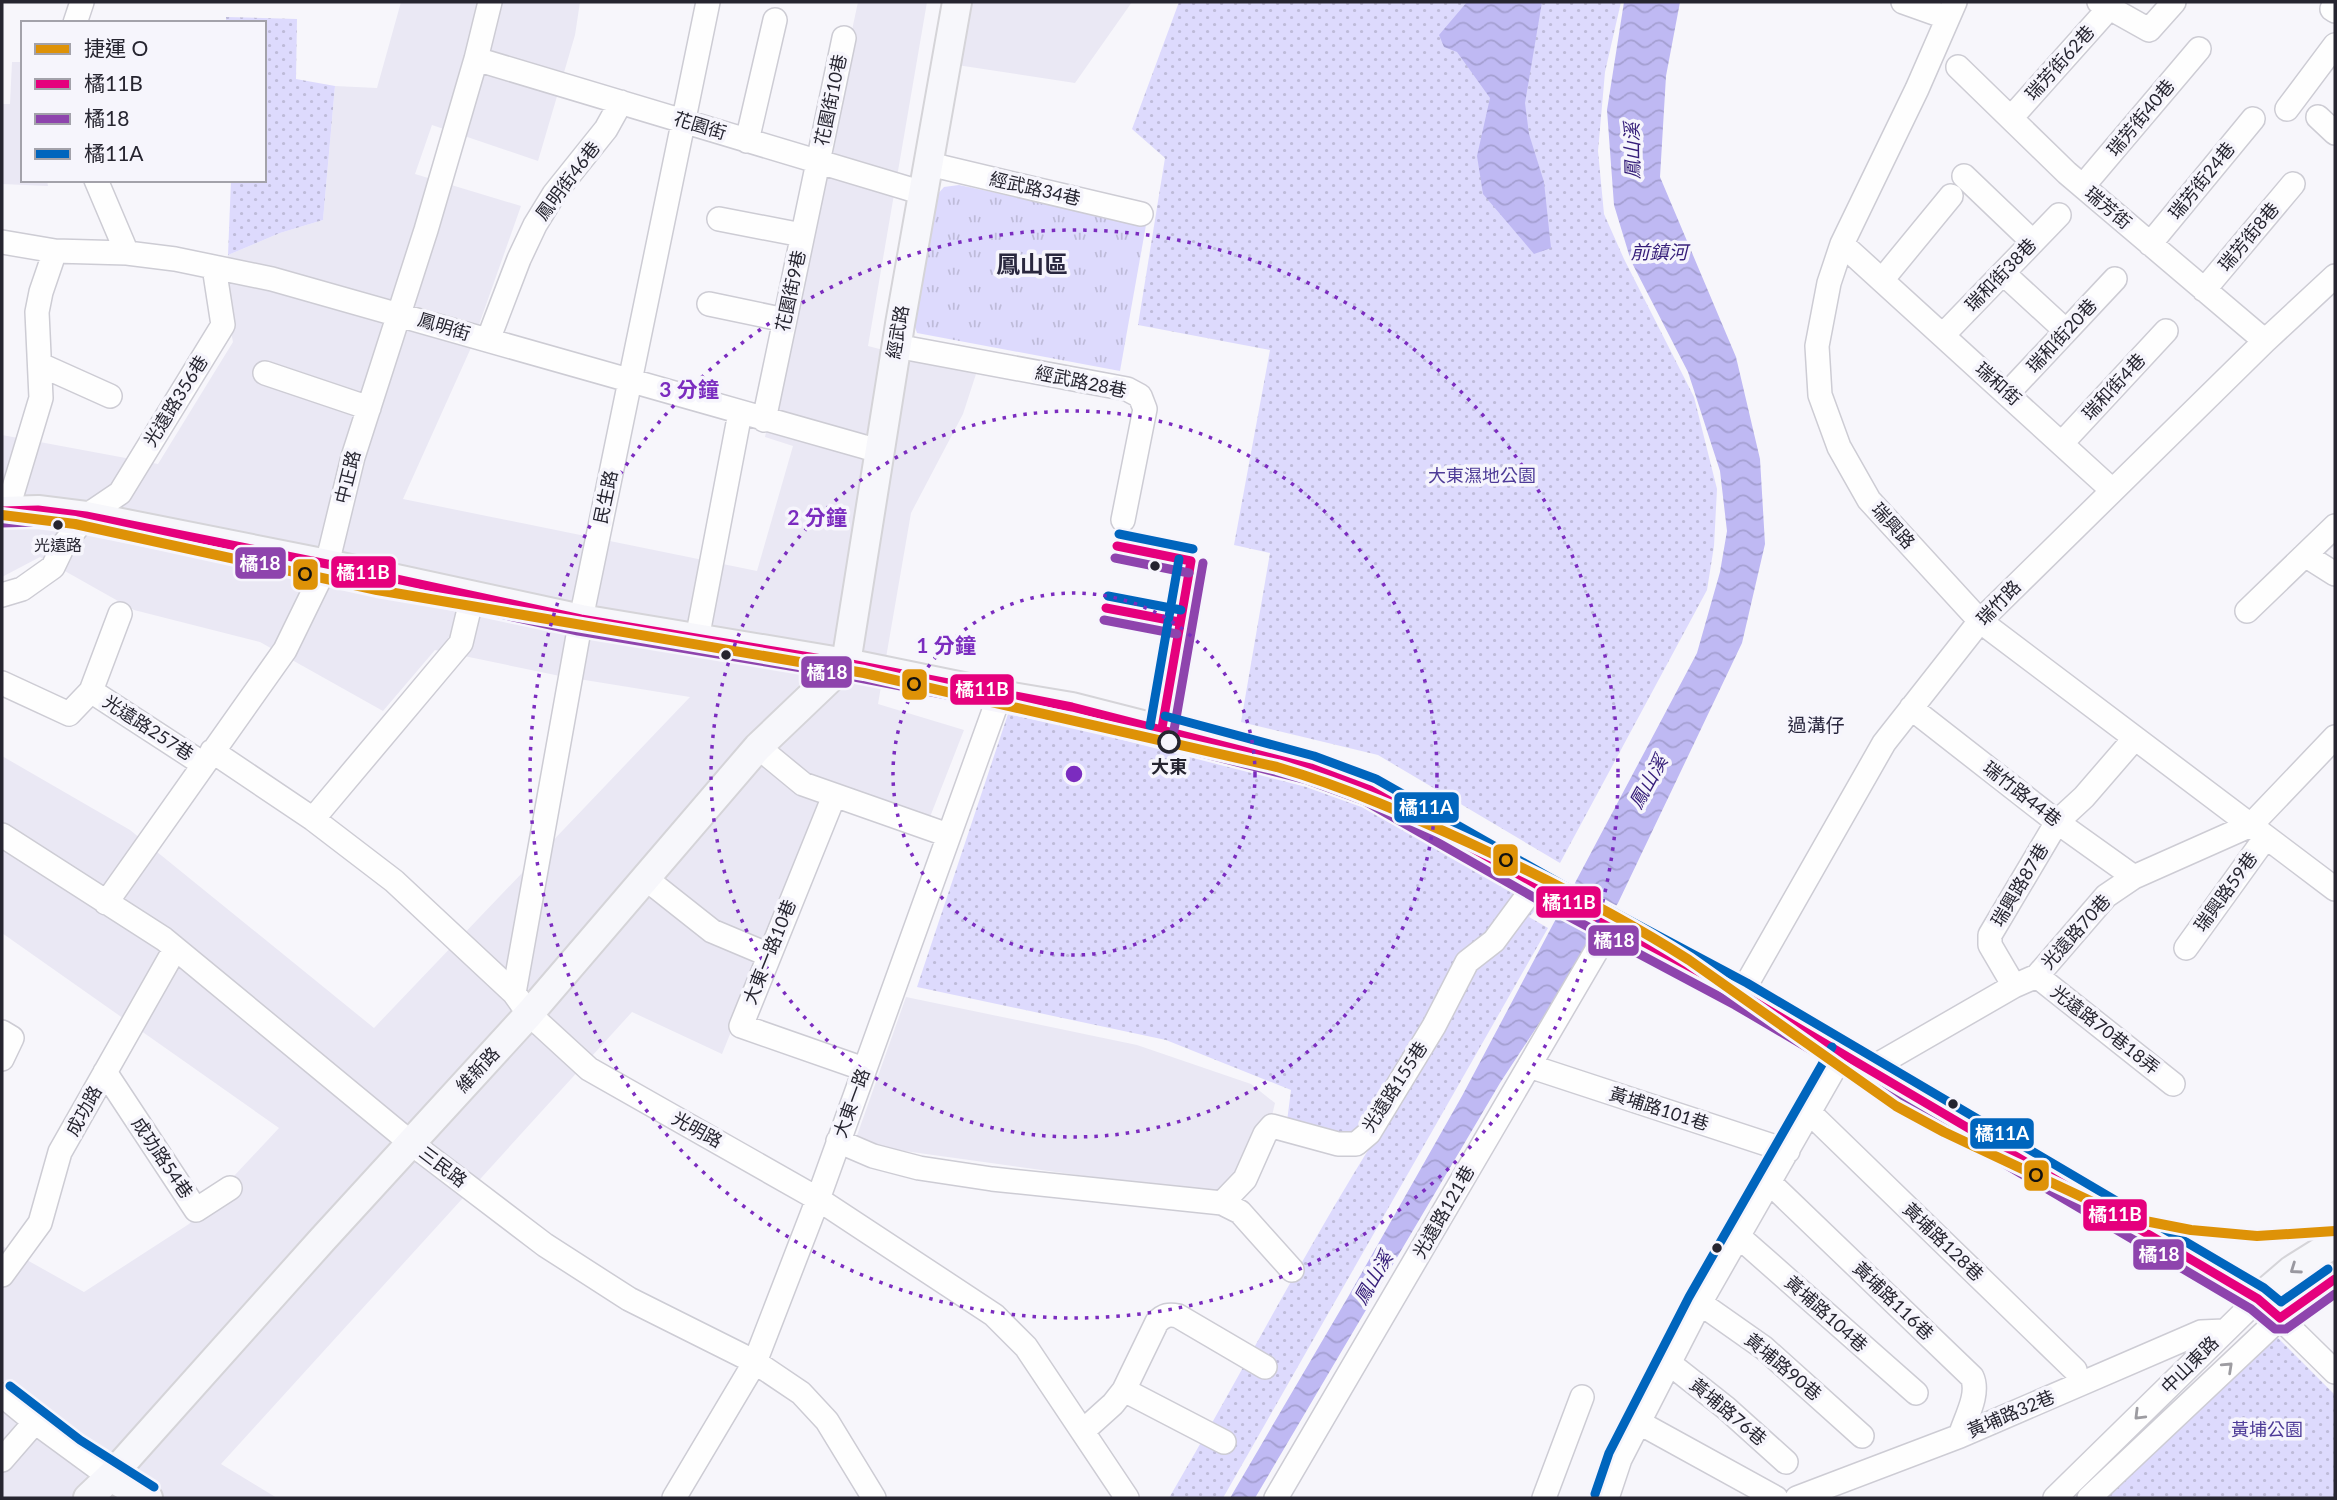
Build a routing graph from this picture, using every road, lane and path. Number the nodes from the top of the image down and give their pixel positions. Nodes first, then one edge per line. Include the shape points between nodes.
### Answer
1 (82, 2) edge
2 (490, 2) edge
3 (708, 2) edge
4 (957, 2) edge
5 (1903, 2) edge
6 (2174, 2) edge
7 (2104, 4) edge
8 (2335, 6) edge
9 (1951, 10) edge
10 (2335, 12) edge
11 (775, 20) dead end
12 (76, 21) edge
13 (844, 38) dead end
14 (2335, 45) edge
15 (2199, 49) dead end
16 (476, 60) junction
17 (1958, 67) dead end
18 (621, 102) junction
19 (2287, 109) dead end
20 (2318, 117) dead end
21 (2011, 118) junction
22 (2253, 119) dead end
23 (684, 121) junction
24 (2335, 133) edge
25 (747, 141) junction
26 (818, 162) junction
27 (929, 164) junction
28 (1964, 176) dead end
29 (97, 182) edge
30 (2293, 184) dead end
31 (2082, 187) junction
32 (923, 193) junction
33 (1951, 196) dead end
34 (1141, 214) dead end
35 (2059, 215) dead end
36 (719, 219) dead end
37 (802, 235) junction
38 (2, 242) edge
39 (2033, 242) junction
40 (1842, 244) junction
41 (2150, 244) junction
42 (55, 251) junction
43 (127, 253) junction
44 (214, 267) junction
45 (2003, 273) junction
46 (2335, 276) edge
47 (2115, 279) dead end
48 (1882, 280) junction
49 (2204, 290) junction
50 (709, 303) dead end
51 (401, 313) junction
52 (785, 320) junction
53 (2066, 331) junction
54 (2166, 331) dead end
55 (1943, 335) junction
56 (488, 340) junction
57 (2265, 341) junction
58 (896, 346) junction
59 (41, 365) junction
60 (265, 373) dead end
61 (630, 381) junction
62 (2008, 393) junction
63 (110, 396) dead end
64 (369, 408) junction
65 (740, 413) junction
66 (764, 420) junction
67 (2062, 443) junction
68 (879, 451) junction
69 (2112, 490) junction
70 (4, 511) edge
71 (86, 516) junction
72 (1123, 520) dead end
73 (2335, 526) edge
74 (2305, 555) junction
75 (327, 564) junction
76 (2335, 574) edge
77 (2, 595) edge
78 (472, 597) junction
79 (2247, 611) dead end
80 (120, 614) dead end
81 (581, 620) junction
82 (1980, 621) junction
83 (697, 639) junction
84 (846, 663) junction
85 (2, 683) edge
86 (91, 691) junction
87 (1000, 694) junction
88 (1911, 708) junction
89 (2335, 737) edge
90 (2135, 738) junction
91 (758, 747) junction
92 (207, 757) junction
93 (834, 796) junction
94 (313, 819) junction
95 (2057, 822) junction
96 (2258, 831) junction
97 (2, 835) edge
98 (948, 835) junction
99 (2134, 877) junction
100 (645, 878) junction
101 (1544, 889) junction
102 (2335, 889) edge
103 (106, 903) junction
104 (1608, 924) junction
105 (2186, 948) dead end
106 (175, 949) junction
107 (769, 955) junction
108 (2037, 976) junction
109 (2014, 986) junction
110 (1741, 994) junction
111 (521, 1004) junction
112 (2, 1032) edge
113 (1843, 1053) junction
114 (2, 1059) edge
115 (1529, 1066) junction
116 (864, 1069) junction
117 (1870, 1069) junction
118 (105, 1073) junction
119 (2174, 1084) dead end
120 (1810, 1113) junction
121 (838, 1141) junction
122 (411, 1143) junction
123 (1788, 1151) junction
124 (1770, 1183) junction
125 (230, 1188) dead end
126 (818, 1199) junction
127 (1222, 1203) junction
128 (1737, 1235) junction
129 (2335, 1242) edge
130 (1292, 1270) dead end
131 (2, 1275) edge
132 (2332, 1287) edge
133 (2258, 1299) junction
134 (1700, 1303) junction
135 (2280, 1318) junction
136 (2224, 1331) junction
137 (755, 1362) junction
138 (1669, 1363) junction
139 (1265, 1367) dead end
140 (2075, 1370) dead end
141 (2335, 1372) edge
142 (1124, 1390) junction
143 (1916, 1394) dead end
144 (2, 1395) edge
145 (1581, 1397) dead end
146 (35, 1422) junction
147 (1638, 1422) junction
148 (1083, 1431) junction
149 (1862, 1436) dead end
150 (1960, 1436) junction
151 (1224, 1442) dead end
152 (2, 1461) edge
153 (1786, 1462) dead end
154 (110, 1477) junction
155 (88, 1498) edge
156 (148, 1498) edge
157 (674, 1498) edge
158 (874, 1498) edge
159 (1127, 1498) edge
160 (1276, 1498) edge
161 (1544, 1498) edge
162 (1607, 1498) edge
163 (1776, 1498) edge
164 (1797, 1498) edge
165 (2055, 1498) edge
166 (2089, 1498) edge

1 - 12 street
2 - 16 street, 中正路
3 - 23 street, 民生路
4 - 27 main road, 經武路
5 - 9 street
6 - 7 street via 2149,30
7 - 21 street, 瑞芳街62巷
8 - 10 street
9 - 40 street, 瑞興路
11 - 25 street
13 - 26 street, 花園街10巷
14 - 19 street
15 - 31 street, 瑞芳街40巷
16 - 18 street, 花園街
16 - 51 street, 中正路
17 - 21 street, 瑞芳街
18 - 23 street, 花園街
18 - 56 street, 鳳明街46巷 via 606,130 554,194 536,225
20 - 24 street
21 - 31 street, 瑞芳街
22 - 41 street, 瑞芳街24巷
23 - 25 street, 花園街
23 - 61 street, 民生路
25 - 26 street, 花園街
26 - 32 street, 花園街
26 - 37 street, 花園街9巷
27 - 32 main road, 經武路
27 - 34 street, 經武路34巷
28 - 39 street
29 - 43 street
30 - 49 street, 瑞芳街8巷
31 - 41 street, 瑞芳街
32 - 58 main road, 經武路
33 - 48 street
35 - 39 street, 瑞和街38巷
36 - 37 street
37 - 52 street, 花園街9巷
38 - 42 street, 鳳明街
39 - 45 street, 瑞和街38巷
40 - 48 street, 瑞和街
40 - 82 street, 瑞興路 via 1817,346 1820,395 1834,434 1869,500
41 - 49 street, 瑞芳街
42 - 43 street, 鳳明街
42 - 59 street via 37,312
43 - 44 street, 鳳明街
44 - 51 street, 鳳明街
44 - 71 street, 光遠路356巷 via 223,325 120,493
45 - 53 street
45 - 55 street, 瑞和街38巷
46 - 57 street, 瑞竹路
47 - 53 street, 瑞和街20巷
48 - 55 street, 瑞和街
49 - 57 street, 瑞芳街
50 - 52 street
51 - 56 street, 鳳明街
51 - 64 street, 中正路
52 - 66 street, 花園街9巷
53 - 62 street, 瑞和街20巷
54 - 67 street, 瑞和街4巷
55 - 62 street, 瑞和街
56 - 61 street, 鳳明街
57 - 69 street, 瑞竹路
58 - 68 main road, 經武路
58 - 72 street, 經武路28巷 via 1127,389 1140,396 1145,409
59 - 63 street
59 - 70 street via 41,398
60 - 64 street
61 - 65 street, 鳳明街
61 - 81 street, 民生路
62 - 67 street, 瑞和街
64 - 75 street, 中正路
65 - 66 street, 鳳明街
65 - 83 street
66 - 68 street, 鳳明街
67 - 69 street, 瑞和街
68 - 84 main road, 經武路
69 - 82 street, 瑞竹路
70 - 71 main road
71 - 75 main road
71 - 77 street, 光遠路356巷 via 64,544 53,568 22,589
73 - 74 street
74 - 76 street
74 - 79 street
75 - 78 main road
75 - 92 street, 中正路 via 285,650
78 - 81 main road
78 - 94 street via 461,643
80 - 86 street, 光遠路257巷
81 - 83 main road
81 - 111 street, 民生路
82 - 88 street, 瑞竹路
82 - 90 street, 瑞興路
83 - 84 main road
84 - 87 main road
84 - 91 main road, 維新路
85 - 86 street via 69,714
86 - 92 street, 光遠路257巷
87 - 98 street, 大東一路
87 - 101 main road via 1072,707 1311,768 1370,790
88 - 95 street, 瑞竹路44巷
88 - 110 street, 瑞竹路 via 1884,743
89 - 96 street
90 - 95 street
90 - 96 street, 瑞興路
91 - 93 street via 803,784
91 - 100 main road, 維新路
92 - 94 street, 光明路
92 - 103 street, 中正路
93 - 98 street
93 - 107 street, 大東一路10巷
94 - 111 street, 光明路 via 394,881
95 - 99 street, 瑞竹路44巷
95 - 109 street, 瑞興路87巷 via 1990,935 1990,945
96 - 99 street, 光遠路70巷
96 - 102 street, 瑞興路
96 - 105 street, 瑞興路59巷
97 - 103 street, 三民路
98 - 116 street, 大東一路
99 - 108 street, 光遠路70巷 via 2106,897
100 - 107 street via 712,931
100 - 111 main road, 維新路
101 - 104 main road
101 - 127 street, 光遠路155巷 via 1467,962 1369,1133 1356,1144 1338,1144 1272,1126 1245,1179
103 - 106 street, 三民路
104 - 110 main road
104 - 115 street, 光遠路121巷
106 - 118 street, 成功路
106 - 122 street, 三民路
107 - 116 street, 大東一路10巷 via 741,1026
108 - 109 street, 光遠路70巷
108 - 119 street, 光遠路70巷18弄
109 - 117 street, 光遠路70巷
110 - 113 main road
111 - 122 main road, 維新路
111 - 126 street, 光明路 via 589,1069
112 - 114 street via 12,1038
113 - 117 main road
113 - 120 street
115 - 123 street, 黃埔路101巷
115 - 160 street, 光遠路121巷
116 - 121 street, 大東一路
117 - 133 main road
118 - 125 street, 成功路54巷 via 196,1210
118 - 131 street, 成功路 via 60,1152 40,1223
120 - 123 street
120 - 140 street, 黃埔路128巷
121 - 126 street, 大東一路
121 - 127 street via 919,1168
122 - 137 street, 三民路 via 545,1245 629,1299
122 - 154 main road, 維新路
123 - 124 street
124 - 128 street
124 - 150 street, 黃埔路116巷 via 1972,1377 1974,1392
126 - 137 street, 大東一路
126 - 148 street, 光明路 via 993,1315 1026,1347
127 - 130 street via 1240,1212
128 - 134 street
128 - 143 street, 黃埔路104巷
129 -> 133 main road, 中山東路
132 - 135 main road, 中山東路
133 - 135 main road
133 - 136 street, 中山東路
134 - 138 street
134 - 149 street, 黃埔路90巷 via 1764,1348
135 - 141 street
166 -> 135 street, 中山東路
136 - 150 street, 黃埔路32巷 via 2201,1332
136 -> 165 street, 中山東路
137 - 157 street, 大東一路
137 - 158 street, 三民路 via 802,1393 827,1421
138 - 147 street
138 - 153 street, 黃埔路76巷
139 - 142 street via 1170,1314 1157,1322
142 - 148 street
142 - 151 street
144 - 146 street
145 - 161 street
146 - 152 street
146 - 154 street
147 - 162 street
147 - 163 street
148 - 159 street, 光明路
150 - 164 street, 黃埔路32巷
154 - 155 main road, 維新路
154 - 156 main road

